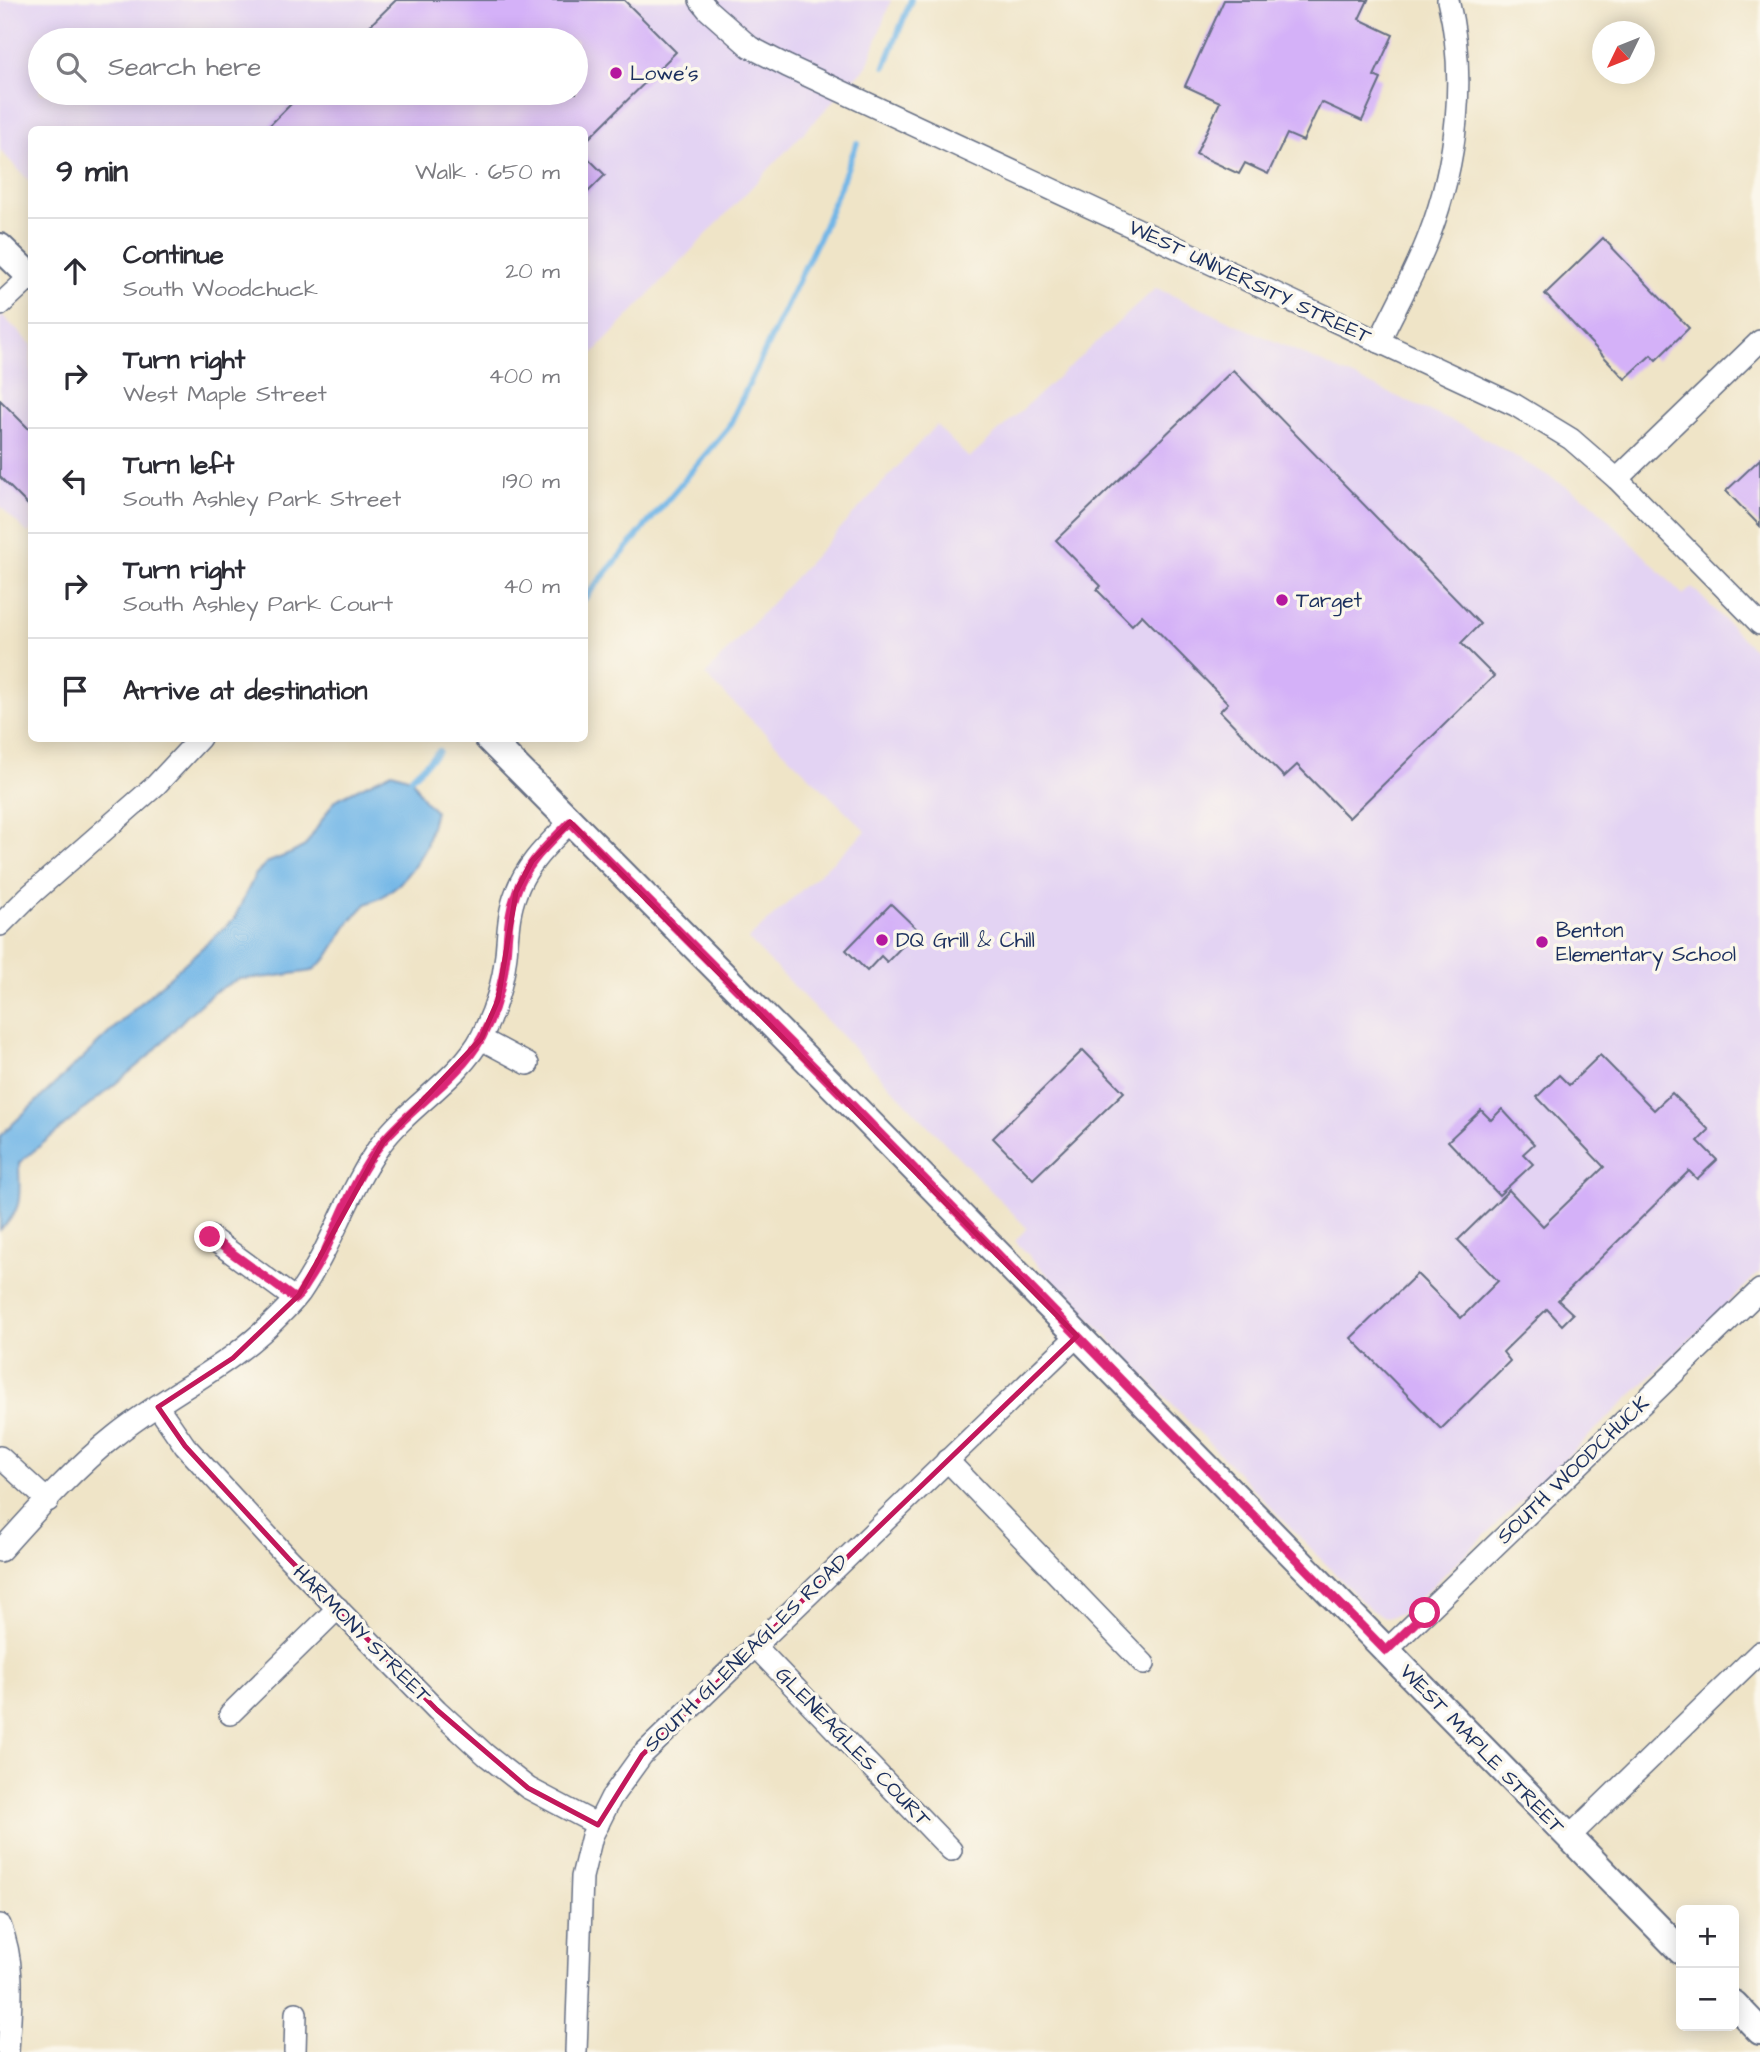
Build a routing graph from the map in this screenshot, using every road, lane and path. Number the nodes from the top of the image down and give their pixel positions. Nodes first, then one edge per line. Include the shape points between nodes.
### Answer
1 (700, 0) edge
2 (1448, 0) edge
3 (0, 247) edge
4 (28, 275) edge
5 (28, 281) edge
6 (0, 305) edge
7 (1760, 341) edge
8 (1379, 342) junction
9 (1617, 479) junction
10 (1760, 624) edge
11 (196, 742) edge
12 (492, 742) edge
13 (570, 822) junction
14 (2, 918) edge
15 (481, 1039) junction
16 (528, 1064) dead end
17 (210, 1237) dead end
18 (1760, 1290) edge
19 (295, 1299) junction
20 (1077, 1336) junction
21 (158, 1407) junction
22 (0, 1457) edge
23 (947, 1460) junction
24 (47, 1501) junction
25 (0, 1551) edge
26 (338, 1608) junction
27 (754, 1644) junction
28 (1386, 1651) junction
29 (1760, 1652) edge
30 (1144, 1664) dead end
31 (230, 1714) dead end
32 (598, 1825) junction
33 (1569, 1837) junction
34 (951, 1850) dead end
35 (0, 1925) edge
36 (1676, 1946) edge
37 (1739, 2009) edge
38 (296, 2013) dead end
39 (1760, 2031) edge
40 (8, 2052) edge
41 (295, 2052) edge
42 (576, 2052) edge

1 - 8 street, WEST UNIVERSITY STREET via 750,47 787,66
2 - 8 street via 1458,71 1448,172 1429,236
3 - 4 main road
5 - 6 street
7 - 9 street
8 - 9 street, WEST UNIVERSITY STREET via 1515,405 1571,439
9 - 10 street, WEST UNIVERSITY STREET
11 - 14 street via 156,785
12 - 13 main road, WEST MAPLE STREET
13 - 15 street via 532,861 516,892 498,1000
13 - 20 main road, WEST MAPLE STREET
15 - 16 street
15 - 19 street via 455,1072 383,1142
17 - 19 street
18 - 28 street, SOUTH WOODCHUCK
19 - 21 street via 233,1358
20 - 23 street, SOUTH GLENEAGLES ROAD
20 - 28 main road, WEST MAPLE STREET
21 - 24 street via 116,1435
21 - 26 street, HARMONY STREET via 185,1446
22 - 24 street
23 - 27 street, SOUTH GLENEAGLES ROAD
23 - 30 street
24 - 25 street
26 - 31 street
26 - 32 street, HARMONY STREET via 485,1755 528,1788
27 - 32 street, SOUTH GLENEAGLES ROAD via 642,1755
27 - 34 street, GLENEAGLES COURT
28 - 33 main road, WEST MAPLE STREET
29 - 33 street
32 - 42 street, SOUTH GLENEAGLES ROAD via 582,1877
33 - 36 main road, WEST MAPLE STREET
35 - 40 street via 8,1944 12,1980
37 - 39 main road
38 - 41 street

